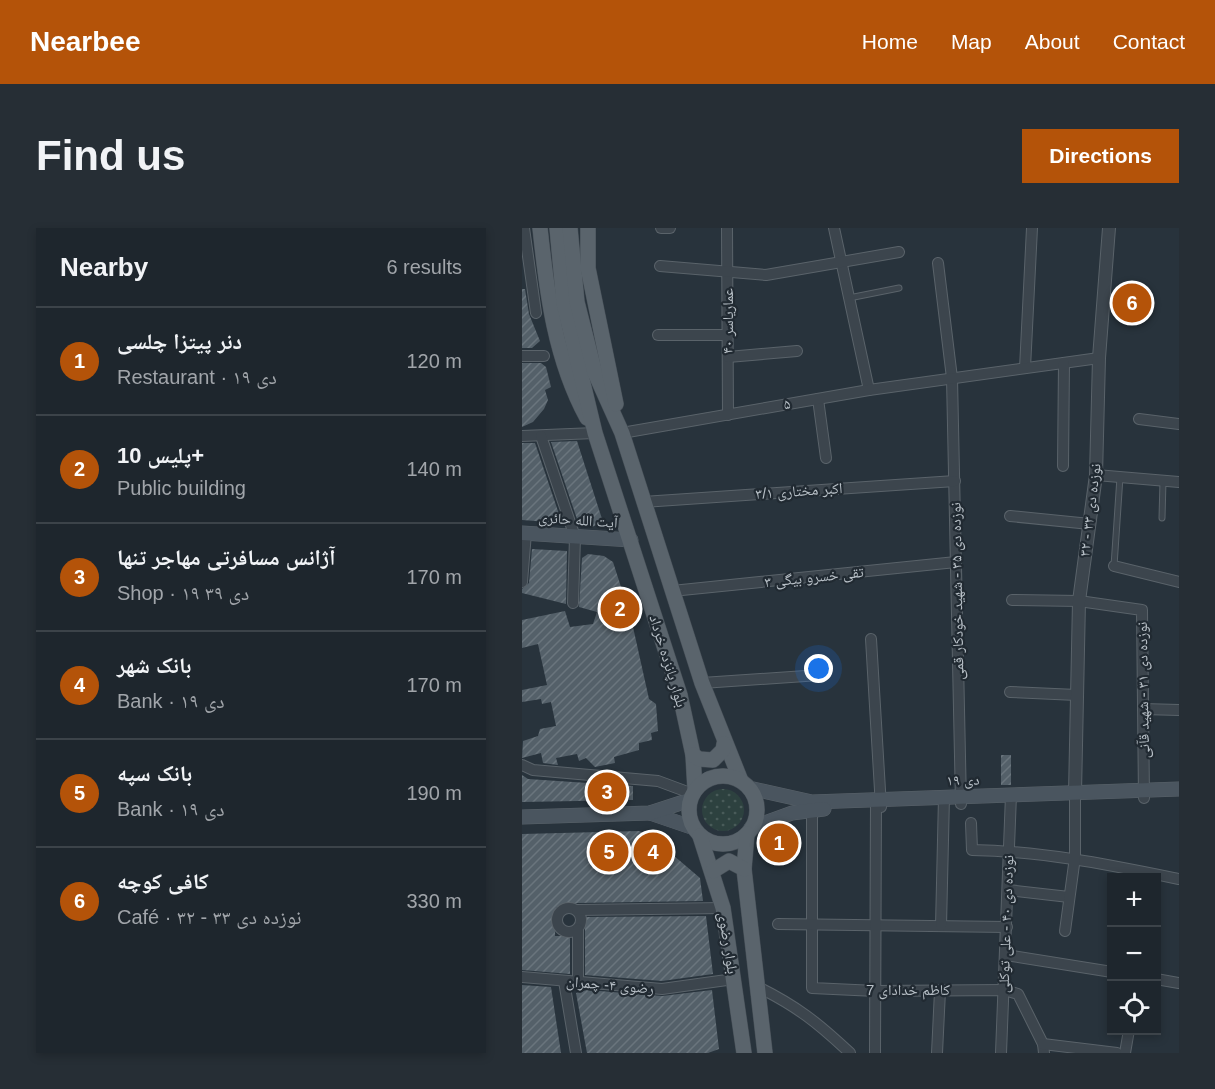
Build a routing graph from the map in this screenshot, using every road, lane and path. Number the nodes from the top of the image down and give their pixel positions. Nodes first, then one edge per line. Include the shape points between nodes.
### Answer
1 (524, 228) edge
2 (540, 228) edge
3 (557, 228) edge
4 (570, 228) edge
5 (588, 228) edge
6 (661, 228) edge
7 (670, 228) edge
8 (727, 228) edge
9 (834, 228) edge
10 (1032, 228) edge
11 (1109, 228) edge
12 (899, 252) dead end
13 (841, 260) junction
14 (938, 263) dead end
15 (660, 266) dead end
16 (727, 270) junction
17 (899, 288) dead end
18 (849, 298) junction
19 (536, 314) dead end
20 (658, 334) dead end
21 (728, 335) junction
22 (797, 351) dead end
23 (522, 356) edge
24 (544, 356) dead end
25 (728, 357) junction
26 (1100, 358) junction
27 (1064, 363) junction
28 (1025, 368) junction
29 (589, 375) junction
30 (952, 378) junction
31 (869, 390) junction
32 (818, 399) junction
33 (728, 415) junction
34 (1179, 417) edge
35 (1139, 418) dead end
36 (1179, 424) edge
37 (595, 433) junction
38 (622, 434) junction
39 (522, 436) edge
40 (541, 436) junction
41 (826, 458) dead end
42 (1063, 466) dead end
43 (1096, 475) junction
44 (1120, 477) junction
45 (954, 481) junction
46 (1163, 481) junction
47 (1179, 482) edge
48 (643, 502) junction
49 (1010, 516) dead end
50 (1162, 518) dead end
51 (1090, 524) junction
52 (524, 533) edge
53 (574, 537) junction
54 (631, 540) junction
55 (956, 562) junction
56 (1114, 566) joint
57 (522, 582) edge
58 (1179, 582) edge
59 (672, 591) junction
60 (1012, 600) dead end
61 (1079, 601) junction
62 (573, 603) dead end
63 (871, 639) dead end
64 (820, 675) dead end
65 (702, 683) junction
66 (1010, 692) dead end
67 (1077, 695) junction
68 (1143, 709) junction
69 (1179, 710) edge
70 (724, 744) junction
71 (693, 755) junction
72 (522, 765) edge
73 (745, 785) junction
74 (1179, 789) edge
75 (1144, 794) junction
76 (692, 795) junction
77 (1075, 797) junction
78 (1179, 797) edge
79 (1011, 799) junction
80 (943, 801) junction
81 (961, 801) junction
82 (879, 803) junction
83 (812, 810) junction
84 (650, 813) junction
85 (522, 817) edge
86 (971, 823) dead end
87 (749, 831) junction
88 (697, 832) junction
89 (1009, 850) junction
90 (1075, 857) junction
91 (744, 869) junction
92 (713, 870) junction
93 (1179, 879) edge
94 (1008, 890) junction
95 (1069, 897) junction
96 (723, 908) junction
97 (577, 910) junction
98 (778, 924) dead end
99 (812, 924) junction
100 (876, 925) junction
101 (941, 926) junction
102 (1007, 927) junction
103 (578, 929) junction
104 (1065, 931) dead end
105 (1006, 955) junction
106 (1107, 971) edge
107 (522, 977) edge
108 (734, 978) junction
109 (1161, 980) edge
110 (564, 981) junction
111 (578, 981) junction
112 (1179, 983) edge
113 (756, 986) junction
114 (1004, 990) junction
115 (876, 991) junction
116 (940, 991) junction
117 (1128, 1035) edge
118 (1043, 1049) edge
119 (576, 1053) edge
120 (744, 1053) edge
121 (765, 1053) edge
122 (850, 1053) edge
123 (875, 1053) edge
124 (937, 1053) edge
125 (1000, 1053) edge
126 (1117, 1053) edge
127 (1125, 1053) edge

1 - 19 street
2 - 37 main road, بلوار پانزده خرداد via 549,307 560,355 572,391
3 - 29 main road via 564,304
4 - 29 main road
5 - 38 main road, بلوار پانزده خرداد via 588,268
6 - 7 street
8 - 16 street, عماریاسر ۴۰
9 - 13 street
10 - 28 street
11 - 26 street, ۳۲ - نوزده دی ۳۳
12 - 13 street
13 - 16 street via 766,274
13 - 18 street
14 - 30 street, نوزده دی ۳۵ - شهید خودکار قمی
15 - 16 street
16 - 21 street, عماریاسر ۴۰
17 - 18 lane
18 - 31 street
20 - 21 street
21 - 25 street, عماریاسر ۴۰
22 - 25 street
23 - 24 street
25 - 33 street, عماریاسر ۴۰
26 - 27 street, ۵
26 - 43 street, ۳۲ - نوزده دی ۳۳
27 - 28 street, ۵
27 - 42 street
28 - 30 street, ۵
29 - 37 main road, بلوار پانزده خرداد
29 - 38 main road, بلوار پانزده خرداد
30 - 31 street, ۵
30 - 45 street, نوزده دی ۳۵ - شهید خودکار قمی
31 - 32 street, ۵
32 - 33 street, ۵
32 - 41 street
33 - 38 street, ۵
34 - 36 street
35 - 36 street
37 - 40 street
37 - 54 main road, بلوار پانزده خرداد
38 - 48 main road, بلوار پانزده خرداد
39 - 40 street
40 - 53 street
43 - 44 street
43 - 51 street, ۳۲ - نوزده دی ۳۳
44 - 46 street
44 - 56 lane
45 - 48 street, ۳/۱ اکبر مختاری
45 - 55 street, نوزده دی ۳۵ - شهید خودکار قمی
46 - 47 street
46 - 50 lane
48 - 59 main road, بلوار پانزده خرداد
49 - 51 street
51 - 61 street, ۳۲ - نوزده دی ۳۳
52 - 53 main road, آیت الله حائری
52 - 57 street
53 - 54 main road, آیت الله حائری
53 - 62 street
54 - 71 main road, بلوار پانزده خرداد via 680,695
55 - 59 street, ۳ تقی خسرو بیگی
55 - 81 street, نوزده دی ۳۵ - شهید خودکار قمی
56 - 58 street
59 - 65 main road, بلوار پانزده خرداد
60 - 61 street
61 - 67 street, ۳۲ - نوزده دی ۳۳
61 - 68 street, نوزده دی ۳۱ - شهید قآنی via 1142,610
63 - 82 street
64 - 65 street
65 - 70 main road, بلوار پانزده خرداد
66 - 67 street
67 - 77 street, ۳۲ - نوزده دی ۳۳
68 - 69 street
68 - 75 street, نوزده دی ۳۱ - شهید قآنی
70 - 71 main road via 713,760
70 - 73 main road, بلوار پانزده خرداد
71 - 76 main road, بلوار پانزده خرداد
72 - 76 street via 533,770 658,782
73 - 76 main road via 721,776 702,783
73 - 82 main road, ۱۹ دی via 812,802
73 - 87 main road via 756,801 756,815
74 - 75 main road, ۱۹ دی
75 - 77 main road, ۱۹ دی
75 - 78 main road, ۱۹ دی
76 - 84 main road
76 - 88 main road via 690,819
77 - 79 main road, ۱۹ دی
77 - 90 street
79 - 81 main road, ۱۹ دی
79 - 89 street, نوزده دی ۴۰ - علی توکلی
80 - 81 main road, ۱۹ دی
80 - 82 main road, ۱۹ دی
80 - 101 street
82 - 83 main road, ۱۹ دی
82 - 100 street
83 - 87 main road, ۱۹ دی via 792,813
83 - 99 street
84 - 85 main road
84 - 88 main road
86 - 89 street via 972,850
87 - 88 main road via 724,844 712,842
87 - 91 main road, بلوار رضوی
88 - 92 main road, بلوار رضوی
89 - 90 street
89 - 94 street, نوزده دی ۴۰ - علی توکلی
90 - 93 street
90 - 95 street
91 - 92 main road via 729,861
91 - 113 main road, بلوار رضوی
92 - 96 main road, بلوار رضوی
94 - 95 street
94 - 102 street, نوزده دی ۴۰ - علی توکلی
95 - 104 street
96 - 97 street
96 - 108 main road, بلوار رضوی
97 - 103 street via 581,923
97 - 103 street via 564,909 557,920 565,931
98 - 99 street
99 - 100 street
99 - 115 street, 7 کاظم خدادای via 812,988
100 - 101 street
100 - 115 street
101 - 102 street
102 - 105 street, نوزده دی ۴۰ - علی توکلی
103 - 111 street
105 - 106 street
105 - 114 street, نوزده دی ۴۰ - علی توکلی
107 - 110 street, رضوی ۴- چمران
108 - 111 street, رضوی ۴- چمران via 662,989
108 - 120 main road, بلوار رضوی
109 - 112 street
110 - 111 street, رضوی ۴- چمران
110 - 119 street
113 - 121 main road, بلوار رضوی
113 - 122 street via 811,1016
114 - 116 street, 7 کاظم خدادای
114 - 118 street via 1018,994
114 - 125 street, نوزده دی ۴۰ - علی توکلی
115 - 116 street, 7 کاظم خدادای
115 - 123 street
116 - 124 street
117 - 127 street
118 - 126 street

